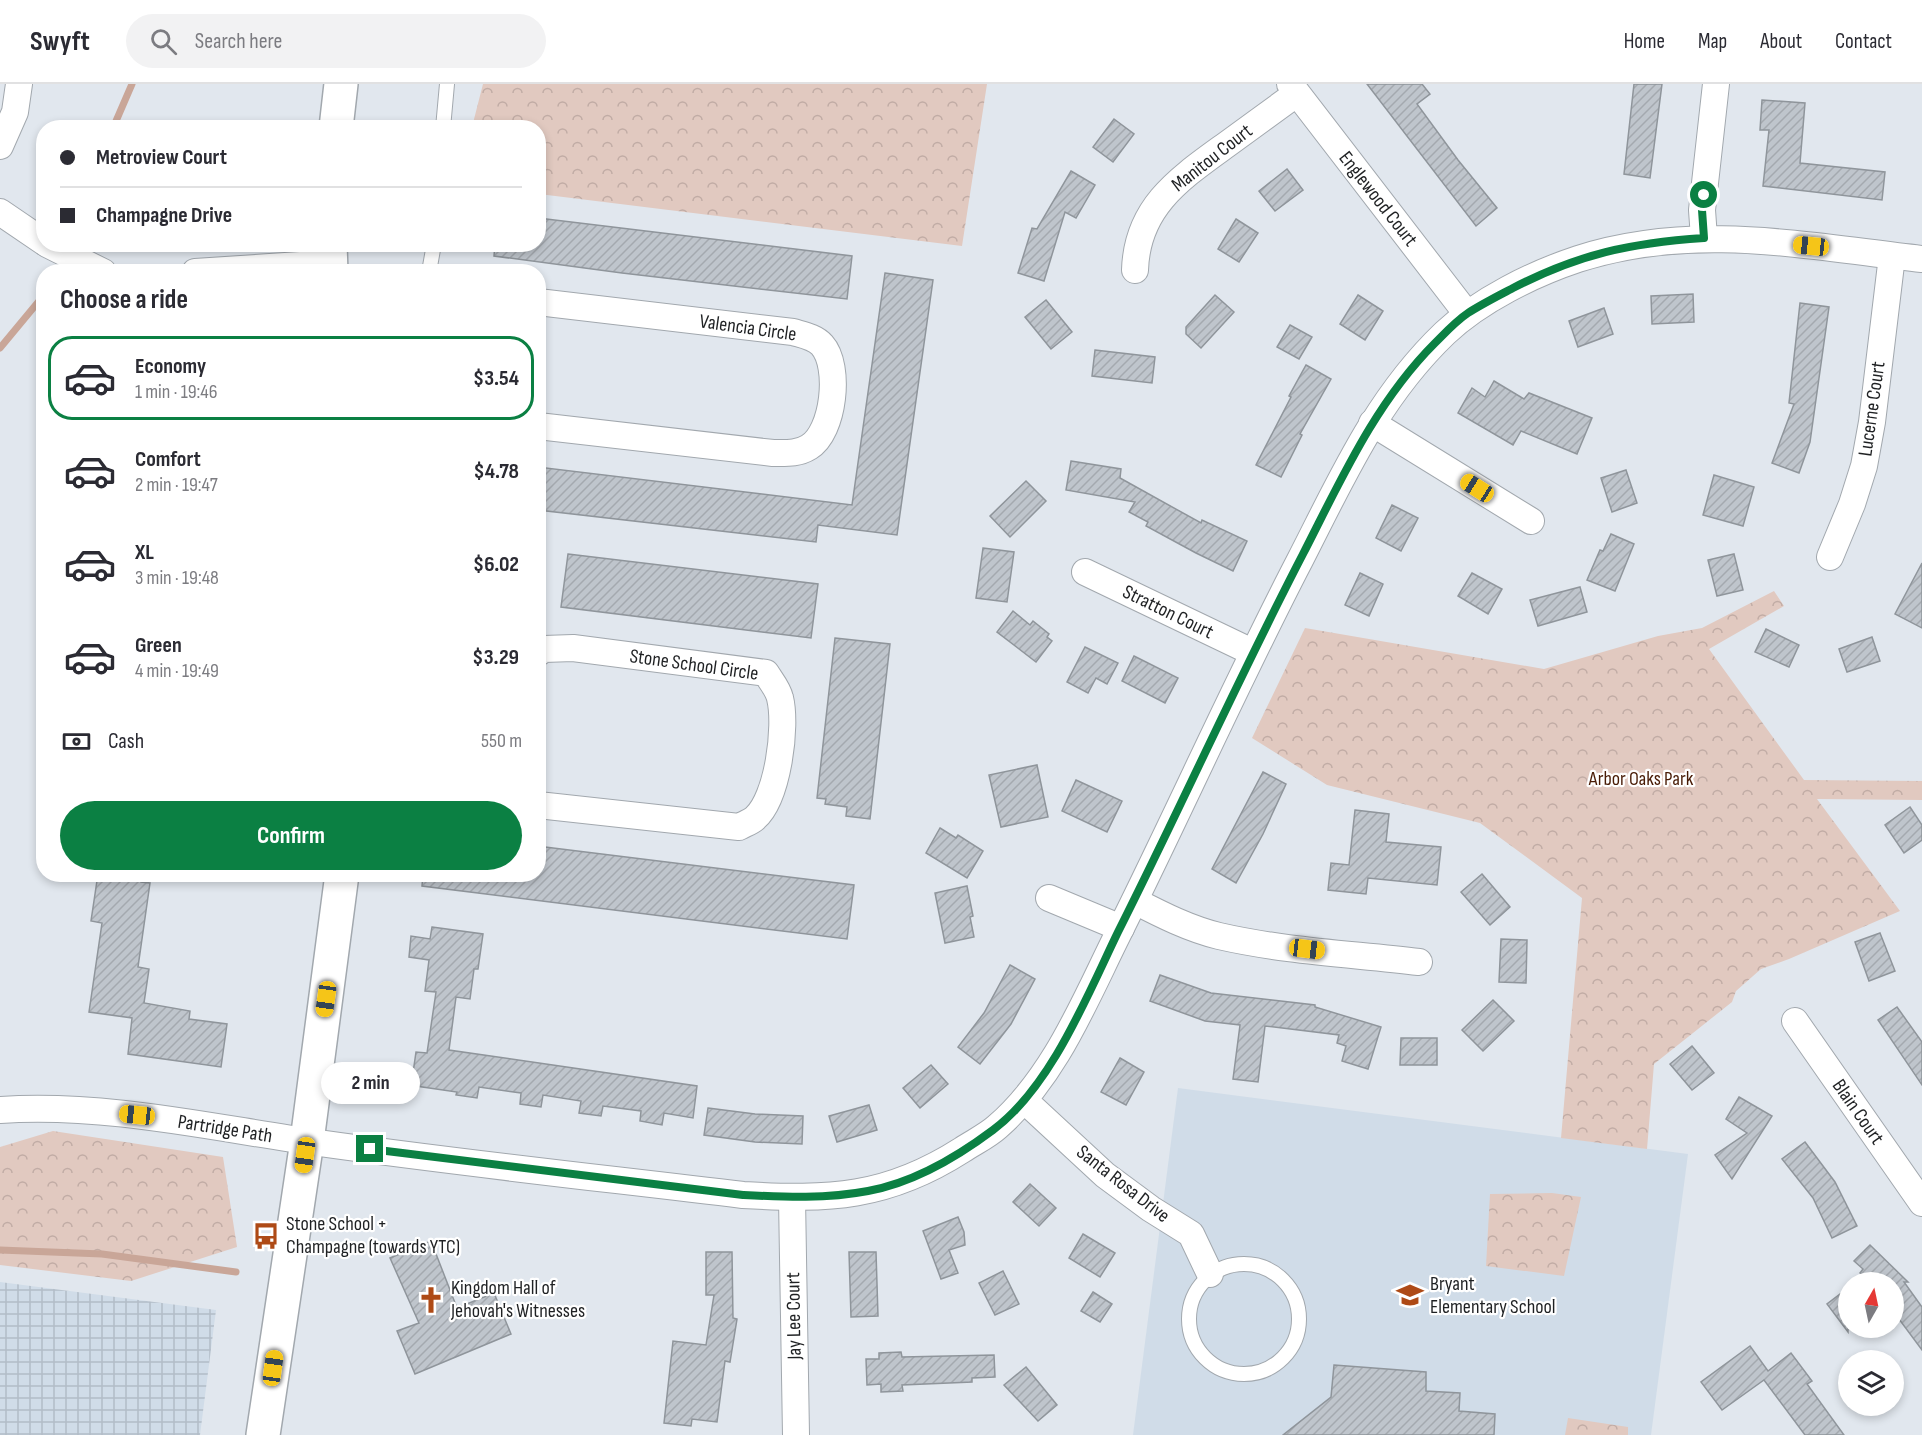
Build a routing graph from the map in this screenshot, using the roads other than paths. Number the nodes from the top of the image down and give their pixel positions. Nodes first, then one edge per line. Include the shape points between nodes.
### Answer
1 (19, 84) edge
2 (341, 84) edge
3 (447, 84) edge
4 (1716, 84) edge
5 (1293, 89) edge
6 (337, 120) edge
7 (444, 120) edge
8 (0, 146) edge
9 (0, 212) edge
10 (36, 237) edge
11 (1704, 238) junction
12 (63, 252) edge
13 (1892, 256) junction
14 (1922, 259) edge
15 (331, 260) edge
16 (87, 264) edge
17 (286, 264) edge
18 (1135, 270) dead end
19 (546, 303) edge
20 (1467, 314) junction
21 (1372, 423) junction
22 (546, 427) edge
23 (1531, 521) dead end
24 (1830, 557) dead end
25 (1085, 572) dead end
26 (546, 649) edge
27 (1252, 652) junction
28 (546, 806) edge
29 (341, 882) edge
30 (1049, 898) dead end
31 (1135, 901) junction
32 (1120, 928) junction
33 (1419, 962) dead end
34 (1795, 1021) dead end
35 (1024, 1100) junction
36 (0, 1110) edge
37 (307, 1141) junction
38 (792, 1198) junction
39 (1922, 1203) edge
40 (1210, 1274) junction
41 (262, 1435) edge
42 (796, 1435) edge

1 - 8 street via 15,112
2 - 6 main road
3 - 7 lane
4 - 11 street via 1702,210
5 - 18 street, Manitou Court via 1184,176 1158,202 1142,230
5 - 20 street, Englewood Court
9 - 10 street
11 - 13 street, Partridge Path via 1751,239
11 - 20 street, Partridge Path via 1613,249 1578,259 1548,270
12 - 16 street
13 - 14 street, Partridge Path
13 - 24 street, Lucerne Court via 1864,466
15 - 17 street
19 - 22 street, Valencia Circle via 793,332 822,344 834,372 828,423 820,438 792,453
20 - 21 street, Partridge Path via 1432,345
21 - 23 street
21 - 27 street, Partridge Path
25 - 27 street, Stratton Court
26 - 28 street, Stone School Circle via 573,648 766,674 780,695 783,720 769,797 756,817 740,827
27 - 31 street, Partridge Path
29 - 37 main road
30 - 32 street
31 - 32 street, Partridge Path
31 - 33 street via 1218,936
32 - 35 street, Partridge Path via 1071,1028
34 - 39 street, Blain Court
35 - 38 street, Partridge Path via 995,1129 915,1176 871,1191
35 - 40 street, Santa Rosa Drive via 1105,1175 1191,1234
36 - 37 street, Partridge Path via 104,1111
37 - 38 street, Partridge Path
37 - 41 main road
38 - 42 street, Jay Lee Court
40 - 40 lane via 1196,1290 1188,1311 1190,1333 1199,1353 1214,1366 1233,1373 1253,1374 1272,1367 1289,1352 1299,1332 1299,1309 1291,1288 1275,1272 1254,1264 1231,1264

